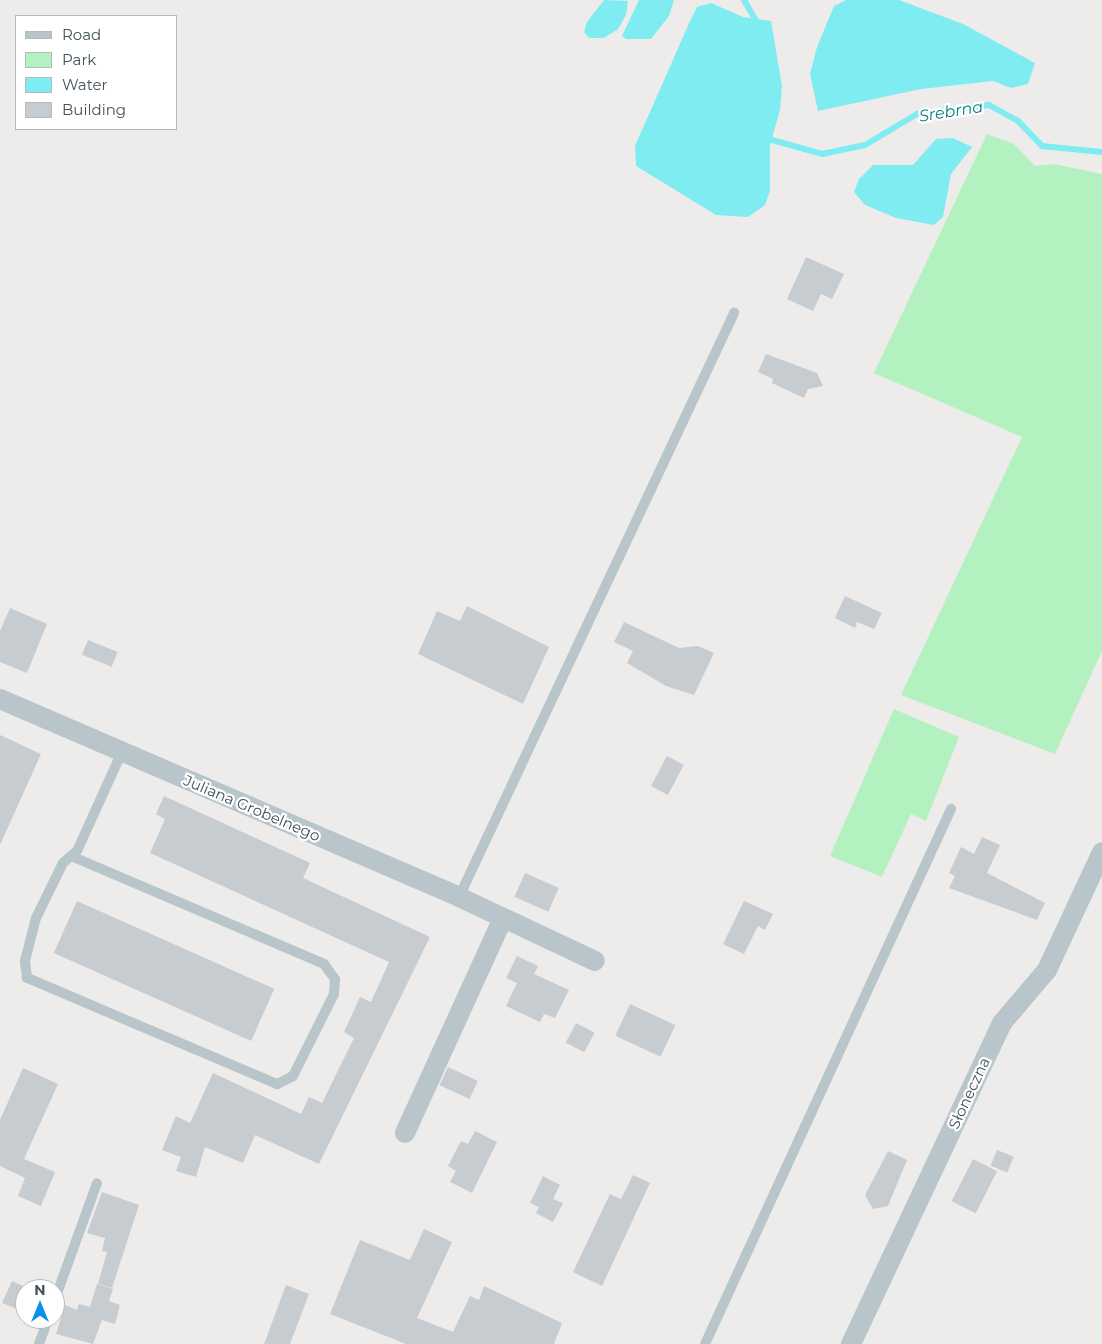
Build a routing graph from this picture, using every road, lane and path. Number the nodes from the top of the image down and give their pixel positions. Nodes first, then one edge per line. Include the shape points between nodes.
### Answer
1 (734, 313) dead end
2 (0, 700) edge
3 (122, 752) junction
4 (951, 809) dead end
5 (1102, 852) edge
6 (71, 856) junction
7 (459, 897) junction
8 (502, 920) junction
9 (595, 961) dead end
10 (405, 1133) dead end
11 (97, 1183) dead end
12 (62, 1279) edge
13 (44, 1329) edge
14 (39, 1344) edge
15 (705, 1344) edge
16 (851, 1344) edge

1 - 7 lane
2 - 3 street, Juliana Grobelnego
3 - 6 lane via 85,835
3 - 7 street, Juliana Grobelnego
4 - 15 lane
5 - 16 street, Słoneczna via 1047,970 1002,1023
6 - 6 lane via 63,863 36,918 25,960 27,978 277,1084 293,1076 334,994 335,979 324,964
7 - 8 street, Juliana Grobelnego
8 - 9 street, Juliana Grobelnego
8 - 10 street
11 - 12 lane
13 - 14 lane

